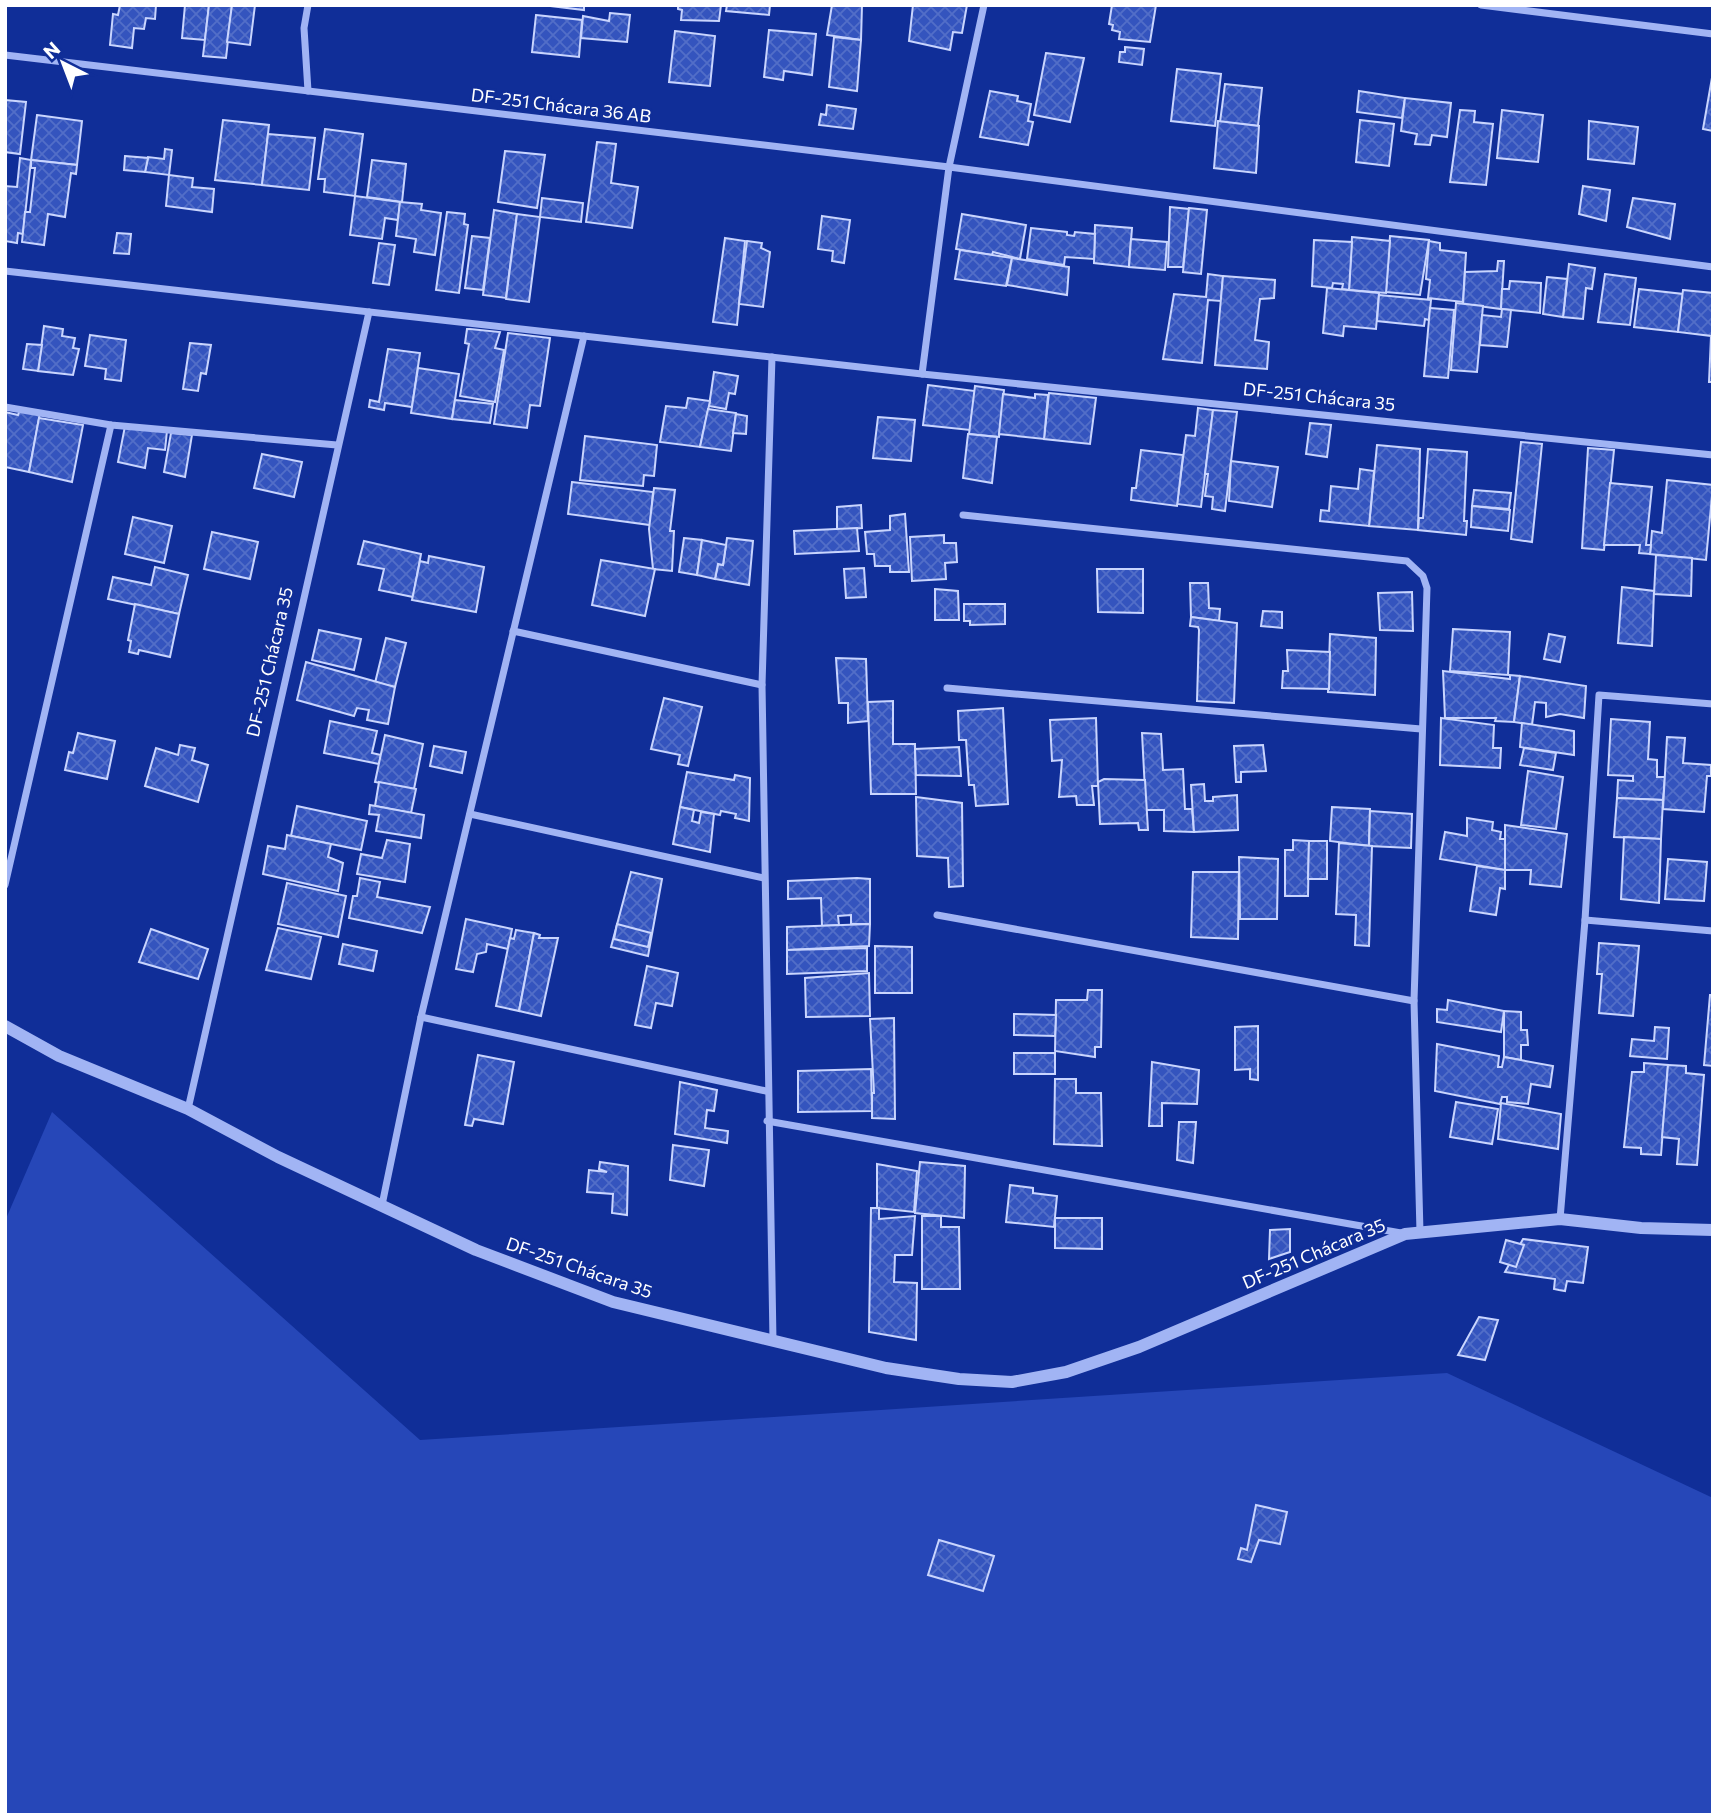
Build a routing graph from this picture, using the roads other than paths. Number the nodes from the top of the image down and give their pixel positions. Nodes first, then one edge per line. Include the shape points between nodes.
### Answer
1 (308, 5) edge
2 (984, 5) edge
3 (1481, 5) edge
4 (1713, 34) edge
5 (5, 55) edge
6 (308, 91) junction
7 (949, 167) junction
8 (1713, 267) edge
9 (5, 271) edge
10 (369, 312) junction
11 (584, 336) junction
12 (772, 356) junction
13 (922, 374) junction
14 (5, 407) edge
15 (111, 425) junction
16 (337, 445) junction
17 (1713, 455) edge
18 (962, 515) dead end
19 (513, 631) junction
20 (762, 685) junction
21 (947, 688) dead end
22 (1713, 704) edge
23 (1420, 729) junction
24 (470, 814) junction
25 (764, 878) junction
26 (5, 885) edge
27 (937, 915) dead end
28 (1585, 920) junction
29 (1713, 931) edge
30 (1414, 1001) junction
31 (421, 1017) junction
32 (5, 1026) edge
33 (766, 1091) junction
34 (188, 1109) junction
35 (767, 1121) junction
36 (382, 1205) junction
37 (1560, 1219) junction
38 (1713, 1230) edge
39 (1420, 1232) junction
40 (1405, 1234) junction
41 (773, 1341) junction

1 - 6 street via 304,28
2 - 7 street
3 - 4 street
5 - 6 street, DF-251 Chácara 36 AB
6 - 7 street, DF-251 Chácara 36 AB
7 - 8 street
7 - 13 street
9 - 10 street, DF-251 Chácara 35
10 - 11 street, DF-251 Chácara 35
10 - 16 street, DF-251 Chácara 35
11 - 12 street, DF-251 Chácara 35
11 - 19 street
12 - 13 street, DF-251 Chácara 35
12 - 20 street
13 - 17 street, DF-251 Chácara 35
14 - 15 street
15 - 16 street
15 - 26 street
16 - 34 street, DF-251 Chácara 35
18 - 23 street via 1407,561 1423,576 1427,588
19 - 20 street
19 - 24 street
20 - 25 street
21 - 23 street
22 - 28 street via 1599,695
23 - 30 street
24 - 25 street
24 - 31 street
25 - 33 street
27 - 30 street
28 - 29 street
28 - 37 street
30 - 39 street
31 - 33 street
31 - 36 street
32 - 34 street, DF-251 Chácara 35 via 59,1056
33 - 35 street
34 - 36 street, DF-251 Chácara 35
35 - 40 street, DF-251 Chácara 35
35 - 41 street
36 - 41 street, DF-251 Chácara 35 via 476,1250 613,1302
37 - 38 street
37 - 39 street
39 - 40 street
40 - 41 street, DF-251 Chácara 35 via 1139,1348 1066,1372 1026,1379 959,1379 886,1368

